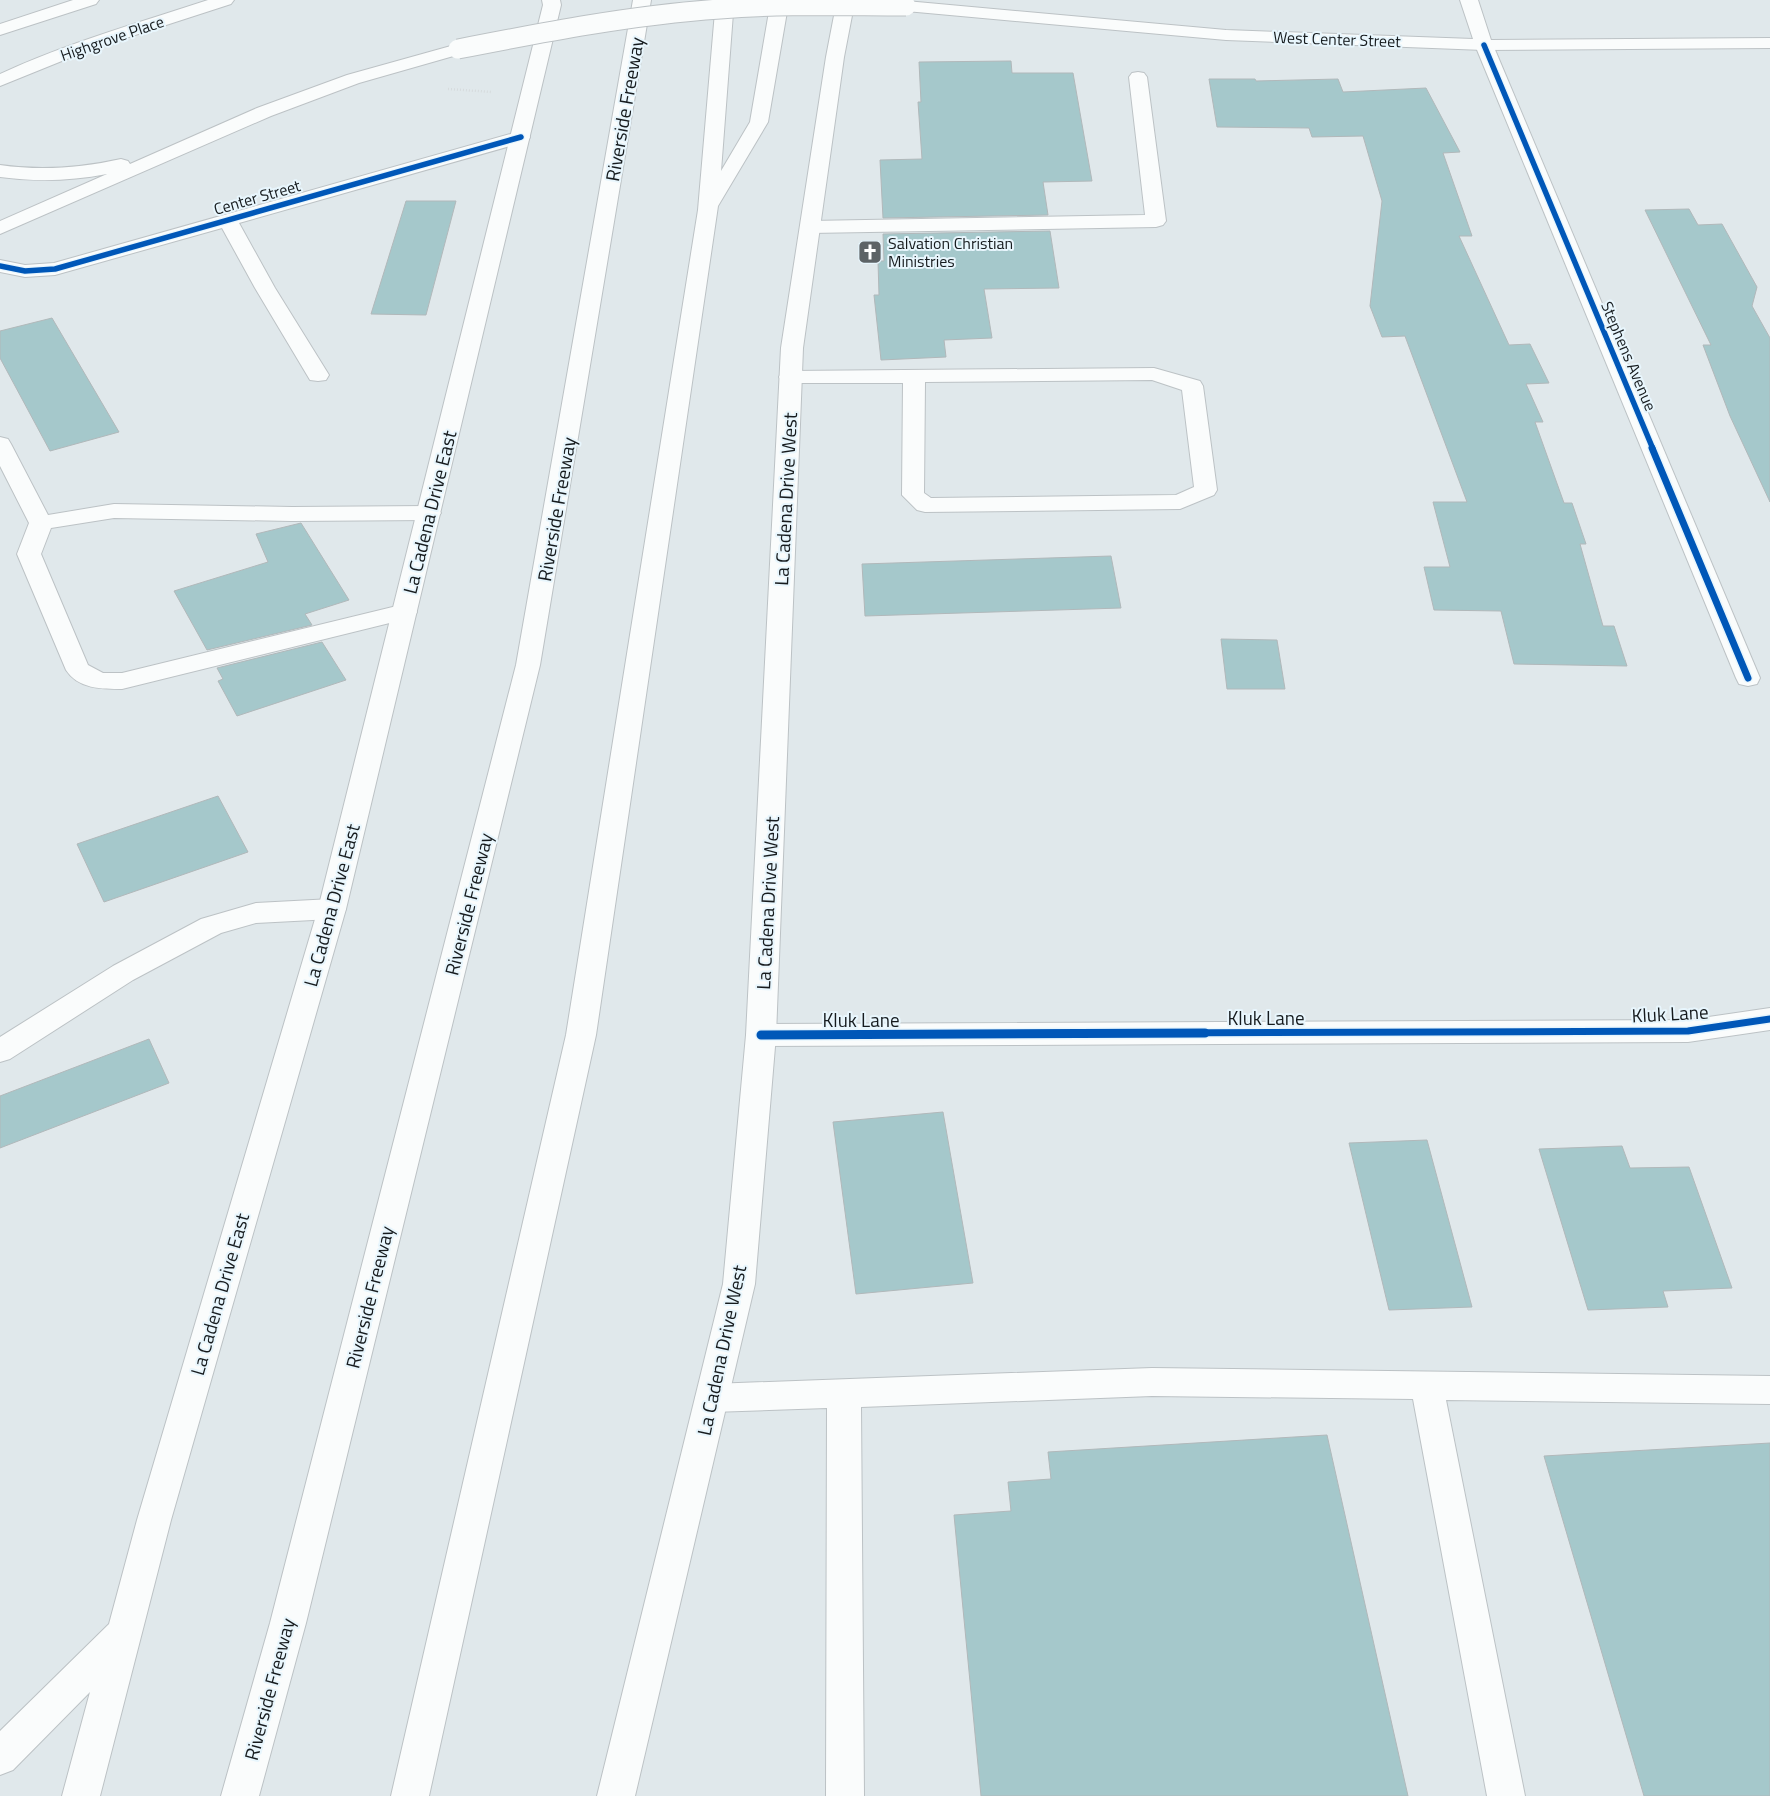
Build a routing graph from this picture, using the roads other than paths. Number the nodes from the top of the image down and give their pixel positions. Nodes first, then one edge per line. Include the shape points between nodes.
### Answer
1 (90, 0) edge
2 (225, 0) edge
3 (552, 0) edge
4 (642, 0) edge
5 (725, 0) edge
6 (780, 0) edge
7 (846, 0) edge
8 (1469, 0) edge
9 (0, 30) edge
10 (1770, 43) edge
11 (1484, 45) junction
12 (1138, 77) dead end
13 (0, 81) edge
14 (521, 137) junction
15 (176, 152) junction
16 (0, 171) edge
17 (708, 210) junction
18 (228, 220) junction
19 (810, 227) junction
20 (0, 228) edge
21 (3, 270) edge
22 (318, 375) dead end
23 (914, 376) junction
24 (790, 378) junction
25 (0, 444) edge
26 (429, 513) junction
27 (41, 523) junction
28 (405, 612) junction
29 (1748, 678) dead end
30 (332, 909) junction
31 (1770, 1019) edge
32 (761, 1035) junction
33 (0, 1051) edge
34 (1427, 1386) junction
35 (1770, 1390) edge
36 (844, 1394) junction
37 (712, 1398) junction
38 (124, 1633) junction
39 (0, 1757) edge
40 (81, 1796) edge
41 (240, 1796) edge
42 (410, 1796) edge
43 (616, 1796) edge
44 (845, 1796) edge
45 (1506, 1796) edge

1 - 9 main road
2 - 13 main road, Highgrove Place via 75,50
3 - 14 main road, La Cadena Drive East
4 - 41 main road, Riverside Freeway via 528,665 288,1623
5 - 17 main road
6 - 17 main road via 759,122
7 - 19 main road, La Cadena Drive West
8 - 11 main road, Stephens Avenue
10 - 11 main road, West Center Street
11 - 15 main road, West Center Street, bridge via 1226,35 906,6 793,6 695,11 528,34 458,49 353,79 264,112
11 - 29 main road, Stephens Avenue
12 - 19 main road via 1156,222
14 - 18 main road, Center Street
14 - 26 main road, La Cadena Drive East
15 - 16 main road via 110,168 61,175 27,176
15 - 20 main road
17 - 42 main road via 581,1035
18 - 21 main road, Center Street via 55,269
18 - 22 main road
19 - 24 main road, La Cadena Drive West
23 - 23 main road via 1154,374 1192,386 1206,490 1180,502 925,506 913,495
23 - 24 main road
24 - 32 main road, La Cadena Drive West
25 - 27 main road
26 - 27 main road via 114,511
26 - 28 main road, La Cadena Drive East
27 - 28 main road via 29,554 78,670 98,681 122,681
28 - 30 main road, La Cadena Drive East
30 - 33 main road via 256,913 212,926 124,973
30 - 38 main road, La Cadena Drive East
31 - 32 main road, Kluk Lane via 1688,1032
32 - 37 main road, La Cadena Drive West via 739,1284
34 - 35 main road
34 - 36 main road via 1152,1382
34 - 45 main road
36 - 37 main road
36 - 44 main road
37 - 43 main road, La Cadena Drive West
38 - 39 main road
38 - 40 main road, La Cadena Drive East

